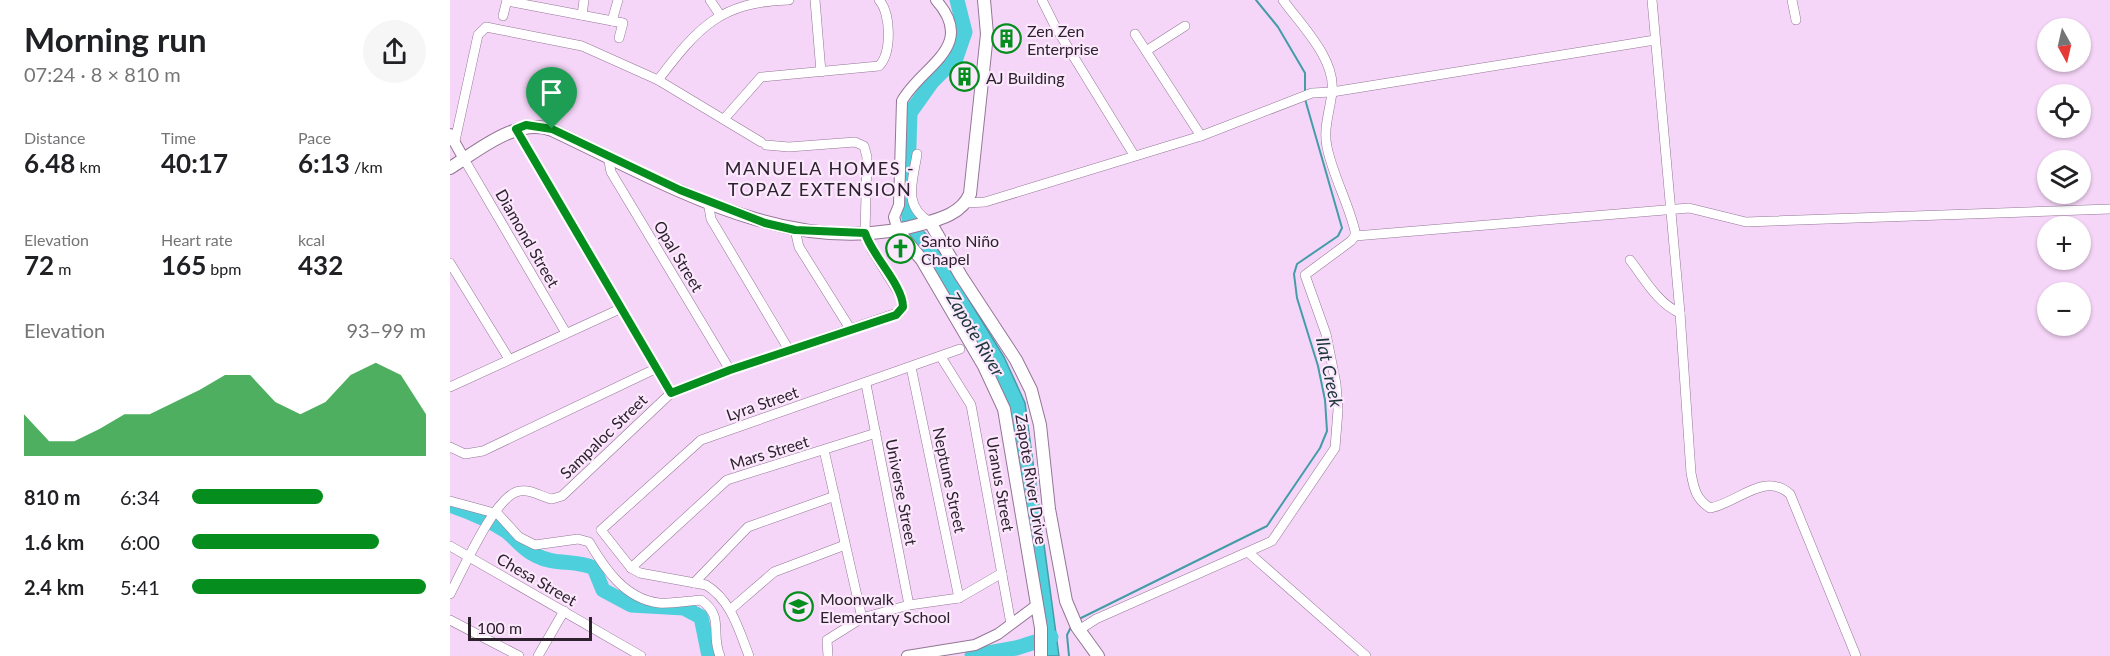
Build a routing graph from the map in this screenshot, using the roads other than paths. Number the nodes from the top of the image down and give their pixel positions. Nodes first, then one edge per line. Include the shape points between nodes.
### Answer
1 (507, 0) edge
2 (585, 0) edge
3 (618, 0) edge
4 (710, 0) edge
5 (789, 0) edge
6 (815, 0) edge
7 (879, 0) edge
8 (936, 0) edge
9 (984, 0) edge
10 (1042, 0) edge
11 (1283, 0) edge
12 (1652, 0) edge
13 (1792, 0) edge
14 (551, 4) edge
15 (582, 15) junction
16 (720, 15) junction
17 (503, 16) dead end
18 (1796, 20) dead end
19 (612, 21) junction
20 (1185, 26) dead end
21 (1135, 34) dead end
22 (619, 38) dead end
23 (1655, 40) junction
24 (1146, 51) junction
25 (821, 72) junction
26 (658, 80) junction
27 (1332, 92) junction
28 (724, 119) junction
29 (516, 129) junction
30 (1201, 136) junction
31 (452, 138) edge
32 (917, 154) dead end
33 (1134, 154) junction
34 (608, 156) junction
35 (464, 159) junction
36 (450, 168) edge
37 (708, 202) junction
38 (966, 203) junction
39 (1670, 209) junction
40 (2110, 209) edge
41 (925, 224) junction
42 (795, 230) junction
43 (902, 230) junction
44 (865, 233) junction
45 (1355, 236) junction
46 (1630, 260) dead end
47 (450, 263) edge
48 (622, 308) junction
49 (1680, 313) junction
50 (851, 330) junction
51 (566, 333) junction
52 (960, 349) dead end
53 (789, 350) junction
54 (941, 357) junction
55 (509, 359) junction
56 (912, 367) junction
57 (657, 368) junction
58 (730, 370) junction
59 (866, 384) junction
60 (450, 387) edge
61 (671, 393) junction
62 (876, 433) junction
63 (450, 447) edge
64 (824, 450) junction
65 (835, 496) junction
66 (450, 501) edge
67 (494, 512) junction
68 (845, 545) junction
69 (450, 546) edge
70 (1249, 553) junction
71 (470, 557) junction
72 (631, 568) junction
73 (1002, 573) junction
74 (694, 583) junction
75 (450, 594) edge
76 (959, 598) junction
77 (1037, 604) junction
78 (909, 605) junction
79 (730, 610) junction
80 (564, 611) junction
81 (862, 618) junction
82 (450, 620) edge
83 (1011, 624) junction
84 (1078, 629) junction
85 (1041, 655) edge
86 (519, 656) edge
87 (538, 656) edge
88 (641, 656) edge
89 (720, 656) edge
90 (749, 656) edge
91 (828, 656) edge
92 (907, 656) edge
93 (1098, 656) edge
94 (1366, 656) edge
95 (1856, 656) edge

1 - 14 street
1 - 17 street
2 - 15 street
3 - 19 street
4 - 16 street
5 - 16 street via 753,2
6 - 25 street
7 - 25 street via 885,11 888,37 882,64 875,68
8 - 43 street via 949,17 951,37 941,58 902,101 899,205 894,217
9 - 38 main road via 988,17 986,45 972,182
10 - 33 street
11 - 27 street via 1328,67
12 - 23 street
13 - 18 street
14 - 15 street
15 - 19 street
16 - 26 street via 690,38
19 - 22 street via 622,23
20 - 24 street
21 - 24 street
23 - 27 street
23 - 39 street
24 - 30 street
25 - 28 street via 761,77
26 - 28 street
26 - 31 street via 582,46 486,27 478,35
27 - 30 street via 1312,93
27 - 45 street via 1325,132 1327,147
28 - 44 street via 764,144 789,147 855,142 864,146
29 - 34 main road via 526,125 543,127
29 - 35 main road
29 - 48 street
30 - 33 street
31 - 35 street
32 - 41 street via 913,206
33 - 38 street via 985,202
34 - 37 main road
34 - 58 street, Opal Street via 611,172
35 - 36 main road
35 - 51 street, Diamond Street
37 - 42 main road
37 - 53 street via 711,219
38 - 41 main road
39 - 40 street via 1689,207 1746,222
39 - 45 street
39 - 49 street
41 - 43 main road
41 - 84 main road, Zapote River Drive via 1016,360 1030,390 1040,425 1049,508 1070,615
42 - 44 main road
42 - 50 street via 799,247
43 - 44 main road
43 - 77 main road, Zapote River Drive via 984,366 1004,409
44 - 50 street via 903,307 896,315
45 - 70 street via 1305,274 1326,334 1334,372 1338,401 1336,443 1277,536
46 - 49 street via 1661,300
47 - 55 street
48 - 51 street
48 - 57 street
49 - 95 street via 1695,493 1710,508 1771,484 1790,494
50 - 53 street
51 - 55 street
52 - 54 street, Lyra Street
53 - 58 street
54 - 56 street, Lyra Street
54 - 73 street, Uranus Street via 971,405
55 - 60 street
56 - 59 street, Lyra Street
56 - 76 street, Neptune Street
57 - 61 street
57 - 63 street via 483,451 465,454
58 - 61 street
59 - 62 street, Universe Street
59 - 72 street, Lyra Street via 701,440 601,530
61 - 67 street, Sampaloc Street via 562,496 552,500 528,491 513,492
62 - 64 street, Mars Street
62 - 78 street, Universe Street
64 - 65 street
64 - 72 street, Mars Street via 727,480
65 - 68 street
65 - 74 street via 748,527
66 - 67 street
67 - 71 street
67 - 89 street via 519,537 535,545 578,539 589,542 615,580 640,598 659,603 701,600 716,617
68 - 79 street via 774,572
68 - 81 street
69 - 71 street, Chesa Street
70 - 84 street
70 - 94 street
71 - 75 street
71 - 80 street, Chesa Street
72 - 74 street via 650,577
73 - 76 street
73 - 83 street, Uranus Street
74 - 79 street via 714,590
76 - 78 street
77 - 83 street
77 - 85 main road, Zapote River Drive
78 - 81 street
79 - 90 street
80 - 87 street
80 - 88 street, Chesa Street
81 - 91 street via 827,640
82 - 86 street
83 - 92 street via 975,645
84 - 93 main road, Zapote River Drive

